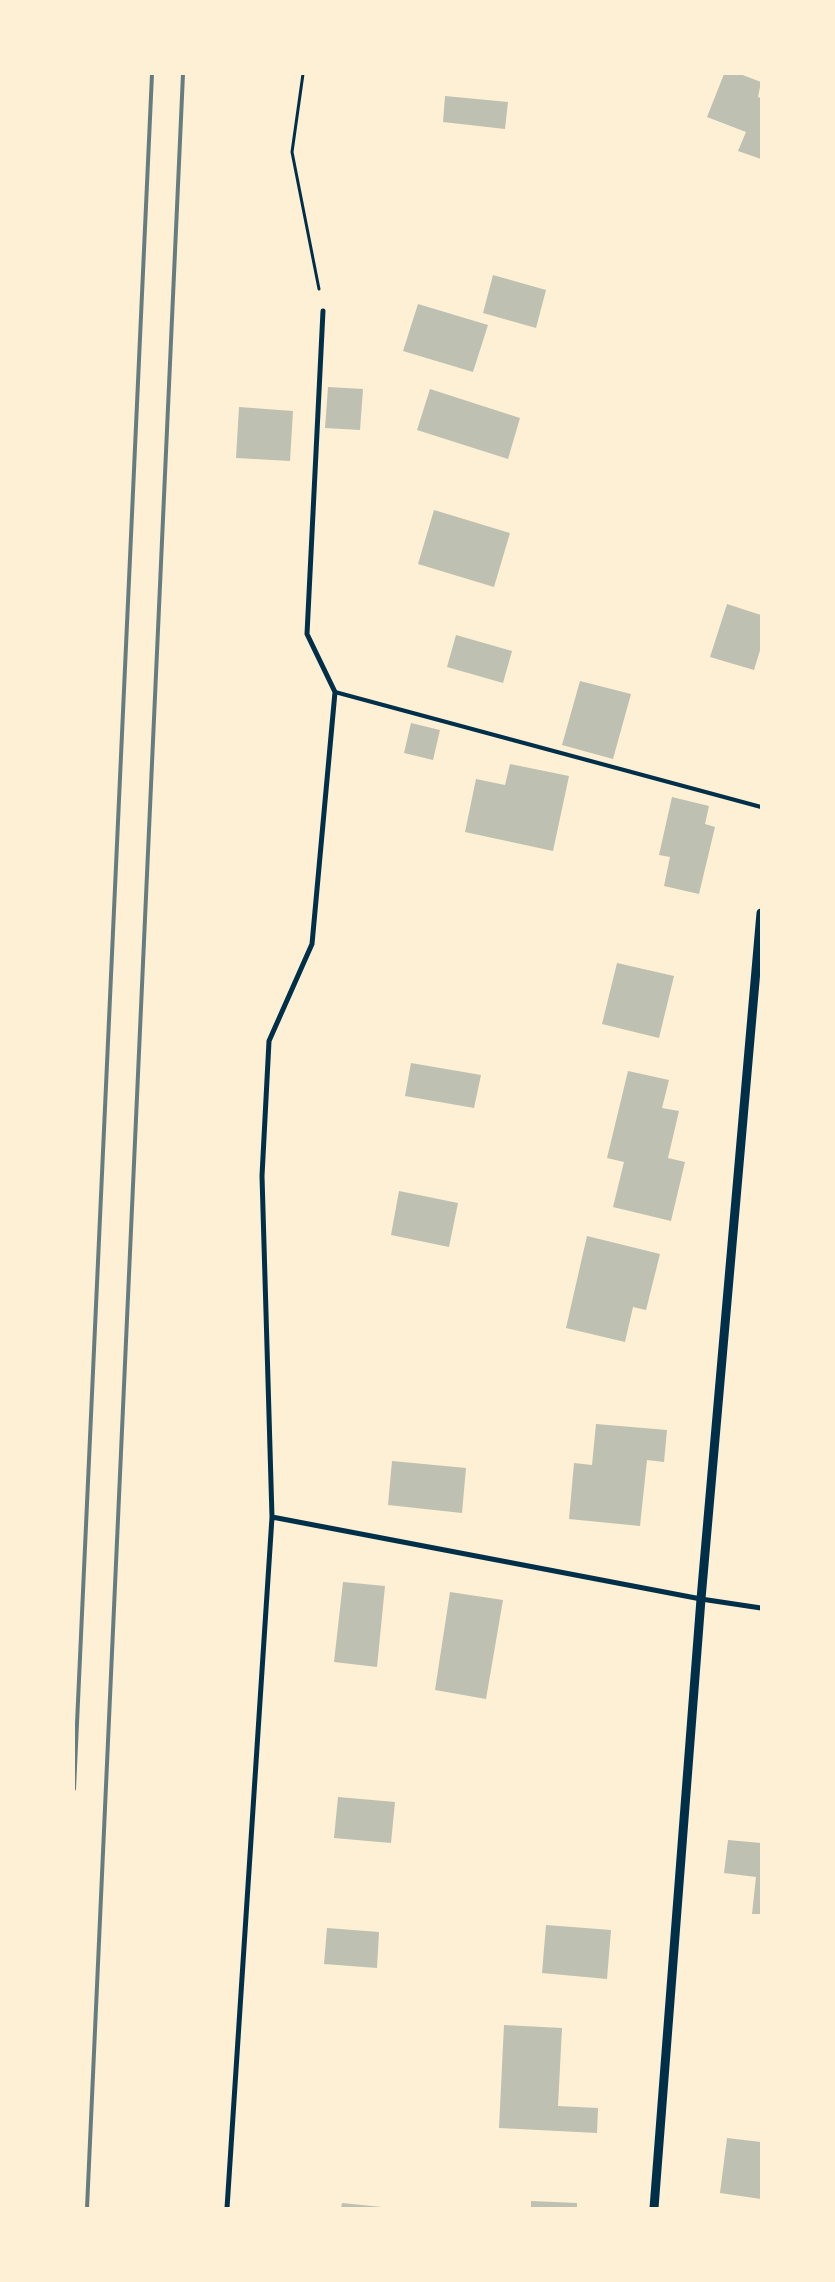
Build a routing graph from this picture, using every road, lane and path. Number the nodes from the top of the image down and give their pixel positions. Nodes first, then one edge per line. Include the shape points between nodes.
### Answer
1 (303, 74) edge
2 (324, 311) joint
3 (335, 692) junction
4 (761, 807) edge
5 (761, 913) edge
6 (272, 1517) junction
7 (701, 1599) junction
8 (761, 1608) edge
9 (227, 2208) edge
10 (654, 2208) edge

1 - 2 path via 292,152
2 - 3 street via 307,634
3 - 4 lane
3 - 6 street via 312,944 268,1041 262,1176
5 - 7 street
6 - 7 street
6 - 9 street
7 - 8 street
7 - 10 street

